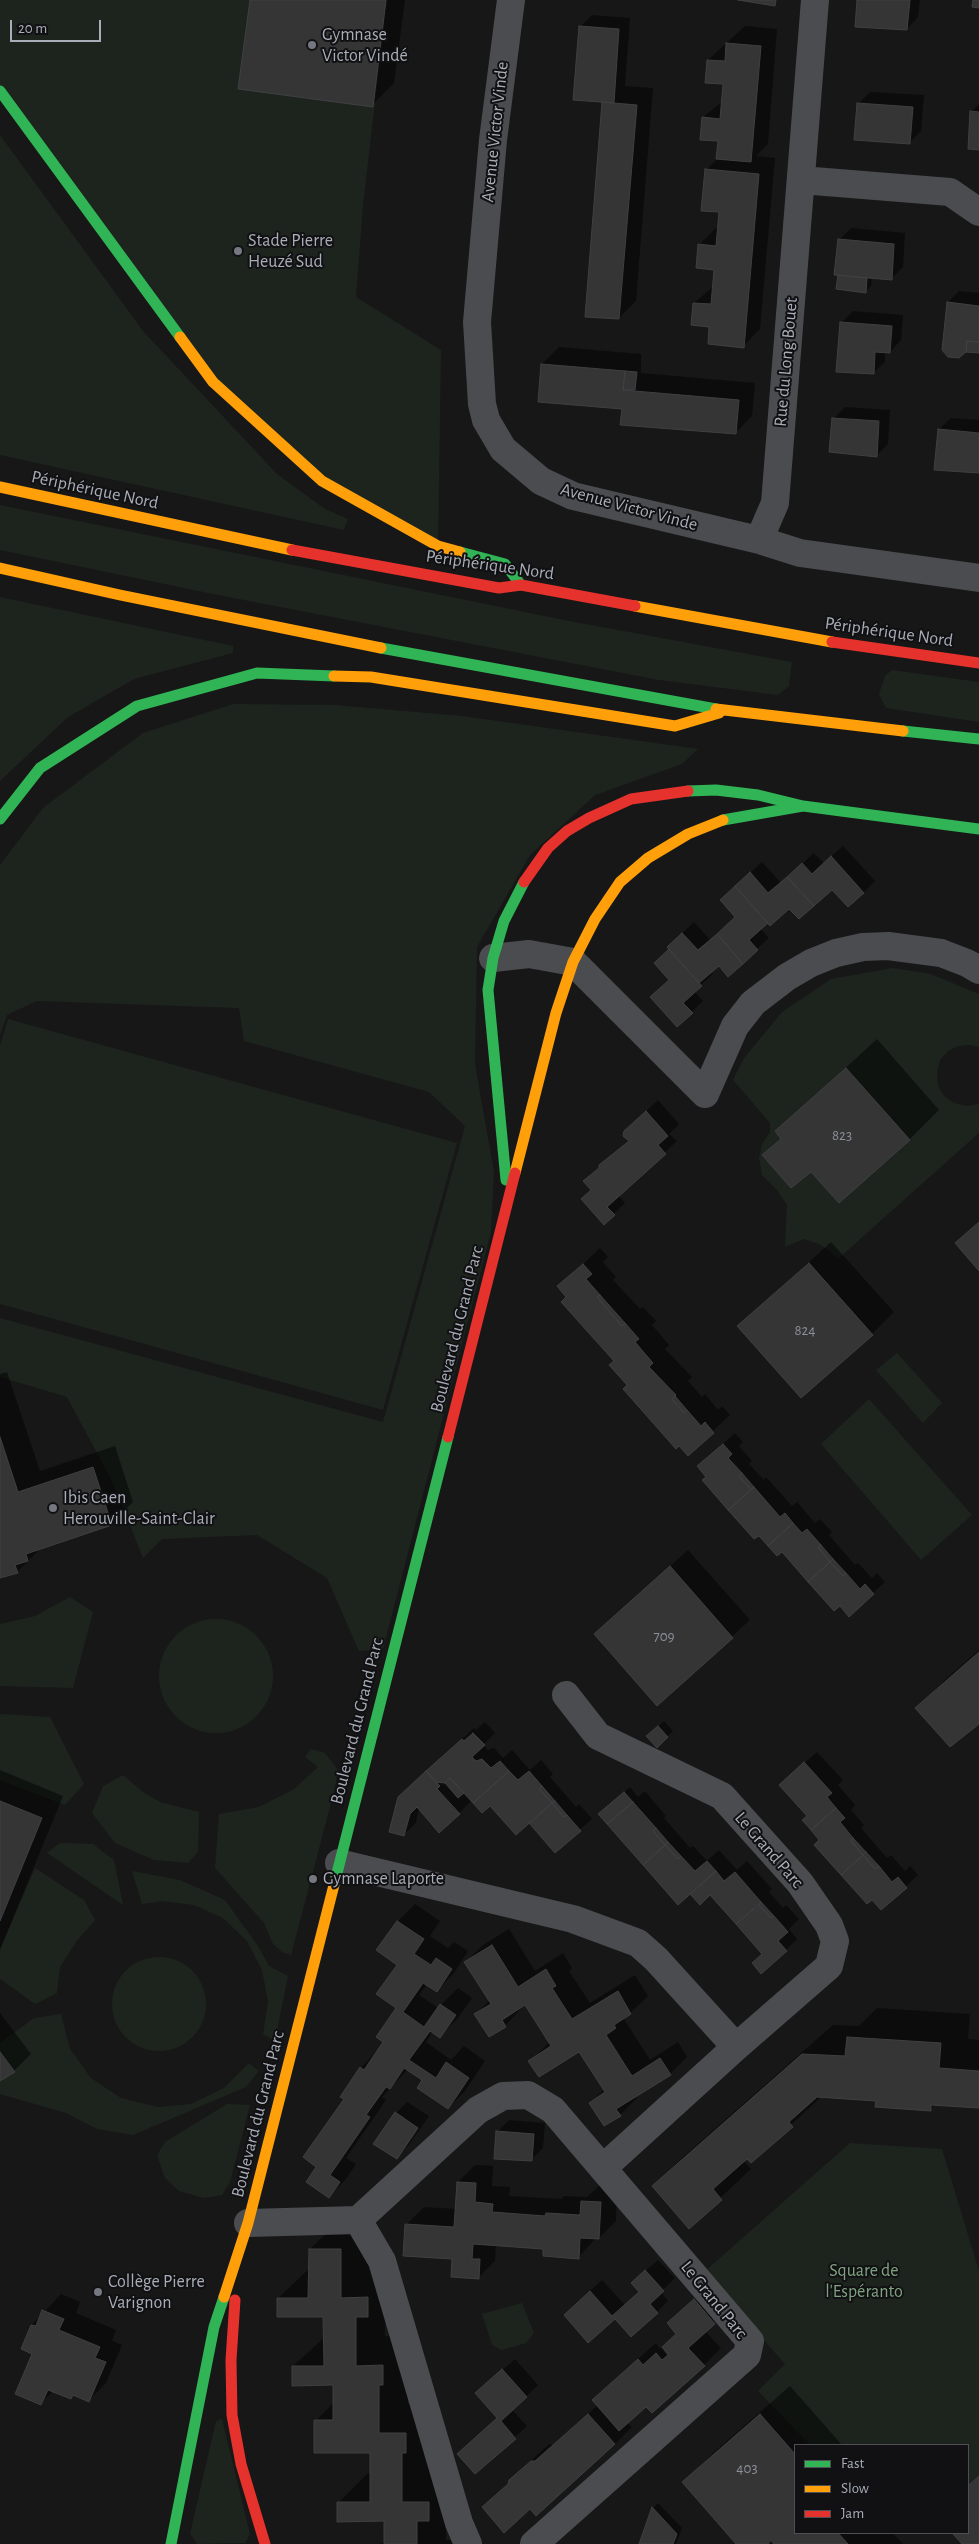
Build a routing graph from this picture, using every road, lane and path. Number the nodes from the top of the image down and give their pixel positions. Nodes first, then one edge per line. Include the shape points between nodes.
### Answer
1 (511, 0) edge
2 (815, 0) edge
3 (0, 91) edge
4 (801, 180) junction
5 (979, 212) edge
6 (0, 487) edge
7 (759, 540) junction
8 (0, 568) edge
9 (979, 578) edge
10 (521, 585) junction
11 (979, 663) edge
12 (726, 711) junction
13 (979, 739) edge
14 (803, 806) junction
15 (0, 819) edge
16 (979, 829) edge
17 (493, 958) junction
18 (573, 962) junction
19 (979, 970) edge
20 (508, 1199) junction
21 (566, 1695) dead end
22 (339, 1864) junction
23 (736, 2047) junction
24 (603, 2168) junction
25 (358, 2220) junction
26 (248, 2222) junction
27 (240, 2251) junction
28 (171, 2544) edge
29 (265, 2544) edge
30 (468, 2544) edge
31 (534, 2544) edge

1 - 7 street, Avenue Victor Vinde via 493,140 477,322 479,383 486,420 503,449 520,466 572,496
2 - 4 street, Rue du Long Bouet
3 - 10 main road via 213,382 322,481 438,546 505,564
4 - 5 street via 950,192
4 - 7 street, Rue du Long Bouet via 775,503
6 - 10 main road, Périphérique Nord via 298,552 499,588
7 - 9 street, Avenue Victor Vinde via 800,553
8 - 12 main road via 457,663
10 - 11 main road, Périphérique Nord via 843,644
12 - 13 main road
12 - 15 main road via 675,726 371,677 257,673 137,706 40,768
14 - 16 main road, Boulevard du Grand Parc
14 - 17 main road, Boulevard du Grand Parc via 758,795 716,790 678,792 632,799 589,818 548,848 526,878 504,921
14 - 18 main road, Boulevard du Grand Parc via 726,819 688,834 648,858 620,882 595,919
17 - 18 street via 530,954
17 - 20 main road, Boulevard du Grand Parc via 488,990 490,1023
18 - 19 street via 706,1094 735,1026 753,1003 811,963 863,947 888,946 941,953
18 - 20 main road, Boulevard du Grand Parc via 556,1012
20 - 22 main road, Boulevard du Grand Parc
21 - 23 street, Le Grand Parc via 598,1736 722,1796 800,1883 829,1925 835,1941 829,1966
22 - 23 street via 573,1919 638,1943
22 - 26 main road, Boulevard du Grand Parc
23 - 24 street, Le Grand Parc
24 - 25 street via 553,2110 528,2095 503,2096 478,2110
24 - 31 street, Le Grand Parc via 750,2341 747,2355
25 - 26 street
25 - 30 street via 382,2261
26 - 27 main road, Boulevard du Grand Parc
27 - 28 main road, Boulevard du Grand Parc via 214,2327
27 - 29 main road, Boulevard du Grand Parc via 230,2391 241,2464

